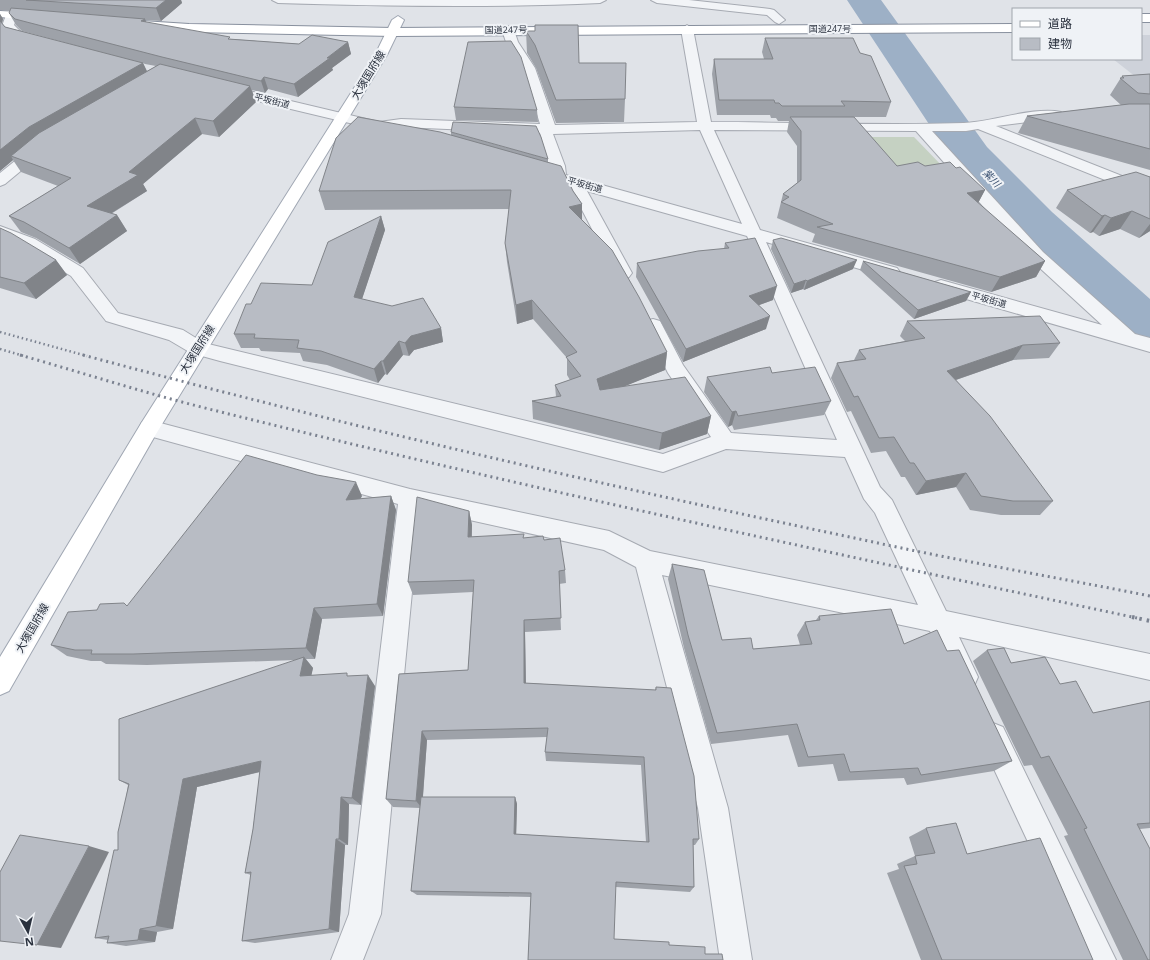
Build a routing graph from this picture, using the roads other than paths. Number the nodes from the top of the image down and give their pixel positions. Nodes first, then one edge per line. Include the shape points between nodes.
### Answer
1 (278, 0) edge
2 (600, 0) edge
3 (657, 0) edge
4 (0, 5) edge
5 (137, 14) edge
6 (6, 15) edge
7 (342, 19) dead end
8 (1012, 19) edge
9 (461, 20) dead end
10 (779, 20) junction
11 (395, 23) junction
12 (128, 24) edge
13 (864, 24) junction
14 (894, 24) junction
15 (1012, 28) edge
16 (686, 29) junction
17 (508, 30) junction
18 (53, 45) edge
19 (210, 85) edge
20 (1069, 114) edge
21 (342, 118) junction
22 (378, 126) junction
23 (706, 126) junction
24 (973, 126) junction
25 (920, 127) junction
26 (549, 129) junction
27 (423, 139) edge
28 (50, 141) edge
29 (528, 169) edge
30 (0, 180) edge
31 (566, 180) junction
32 (1150, 192) edge
33 (0, 231) edge
34 (753, 232) junction
35 (904, 276) edge
36 (926, 282) edge
37 (633, 290) edge
38 (644, 309) edge
39 (1132, 341) junction
40 (1150, 345) edge
41 (198, 348) junction
42 (149, 428) junction
43 (726, 441) junction
44 (853, 449) junction
45 (410, 498) junction
46 (646, 561) junction
47 (939, 621) junction
48 (1150, 667) edge
49 (0, 682) edge
50 (347, 960) edge
51 (736, 960) edge
52 (1100, 960) edge

1 - 2 street via 530,3
3 - 10 street via 770,12
4 - 6 main road via 51,13
5 - 7 main road via 199,18
6 - 18 street via 8,26 17,35
8 - 14 main road, 国道247号
9 - 10 main road, 国道247号
10 - 13 main road, 国道247号
11 - 12 main road, 国道247号 via 189,28
11 - 17 main road, 国道247号
11 - 21 main road, 大塚国府線 via 381,56
13 - 14 main road, 国道247号
13 - 16 main road, 国道247号
14 - 15 main road, 国道247号
16 - 17 main road, 国道247号
16 - 23 street
17 - 26 street via 512,42 529,68
19 - 21 street, 平坂街道
20 - 24 street via 1027,117
21 - 22 street, 平坂街道
21 - 41 main road, 大塚国府線
22 - 26 street via 401,123
22 - 27 street, 平坂街道
23 - 25 street
23 - 26 street
23 - 34 street
24 - 25 street
24 - 32 street via 1064,157
25 - 39 street via 1037,256
26 - 31 street via 546,134
28 - 30 street
29 - 31 street, 平坂街道
31 - 34 street, 平坂街道
31 - 37 street
33 - 41 street via 29,243 77,272 112,317 176,335
34 - 35 street, 平坂街道
34 - 44 street
36 - 39 street, 平坂街道
38 - 43 street via 675,368
39 - 40 street, 平坂街道
41 - 42 main road, 大塚国府線
41 - 43 street via 663,463
42 - 45 street
42 - 49 main road, 大塚国府線
43 - 44 street
44 - 47 street via 872,493 884,507
45 - 46 street via 609,541
45 - 50 street via 365,914
46 - 47 street
46 - 51 street via 713,808
47 - 48 street
47 - 52 street

